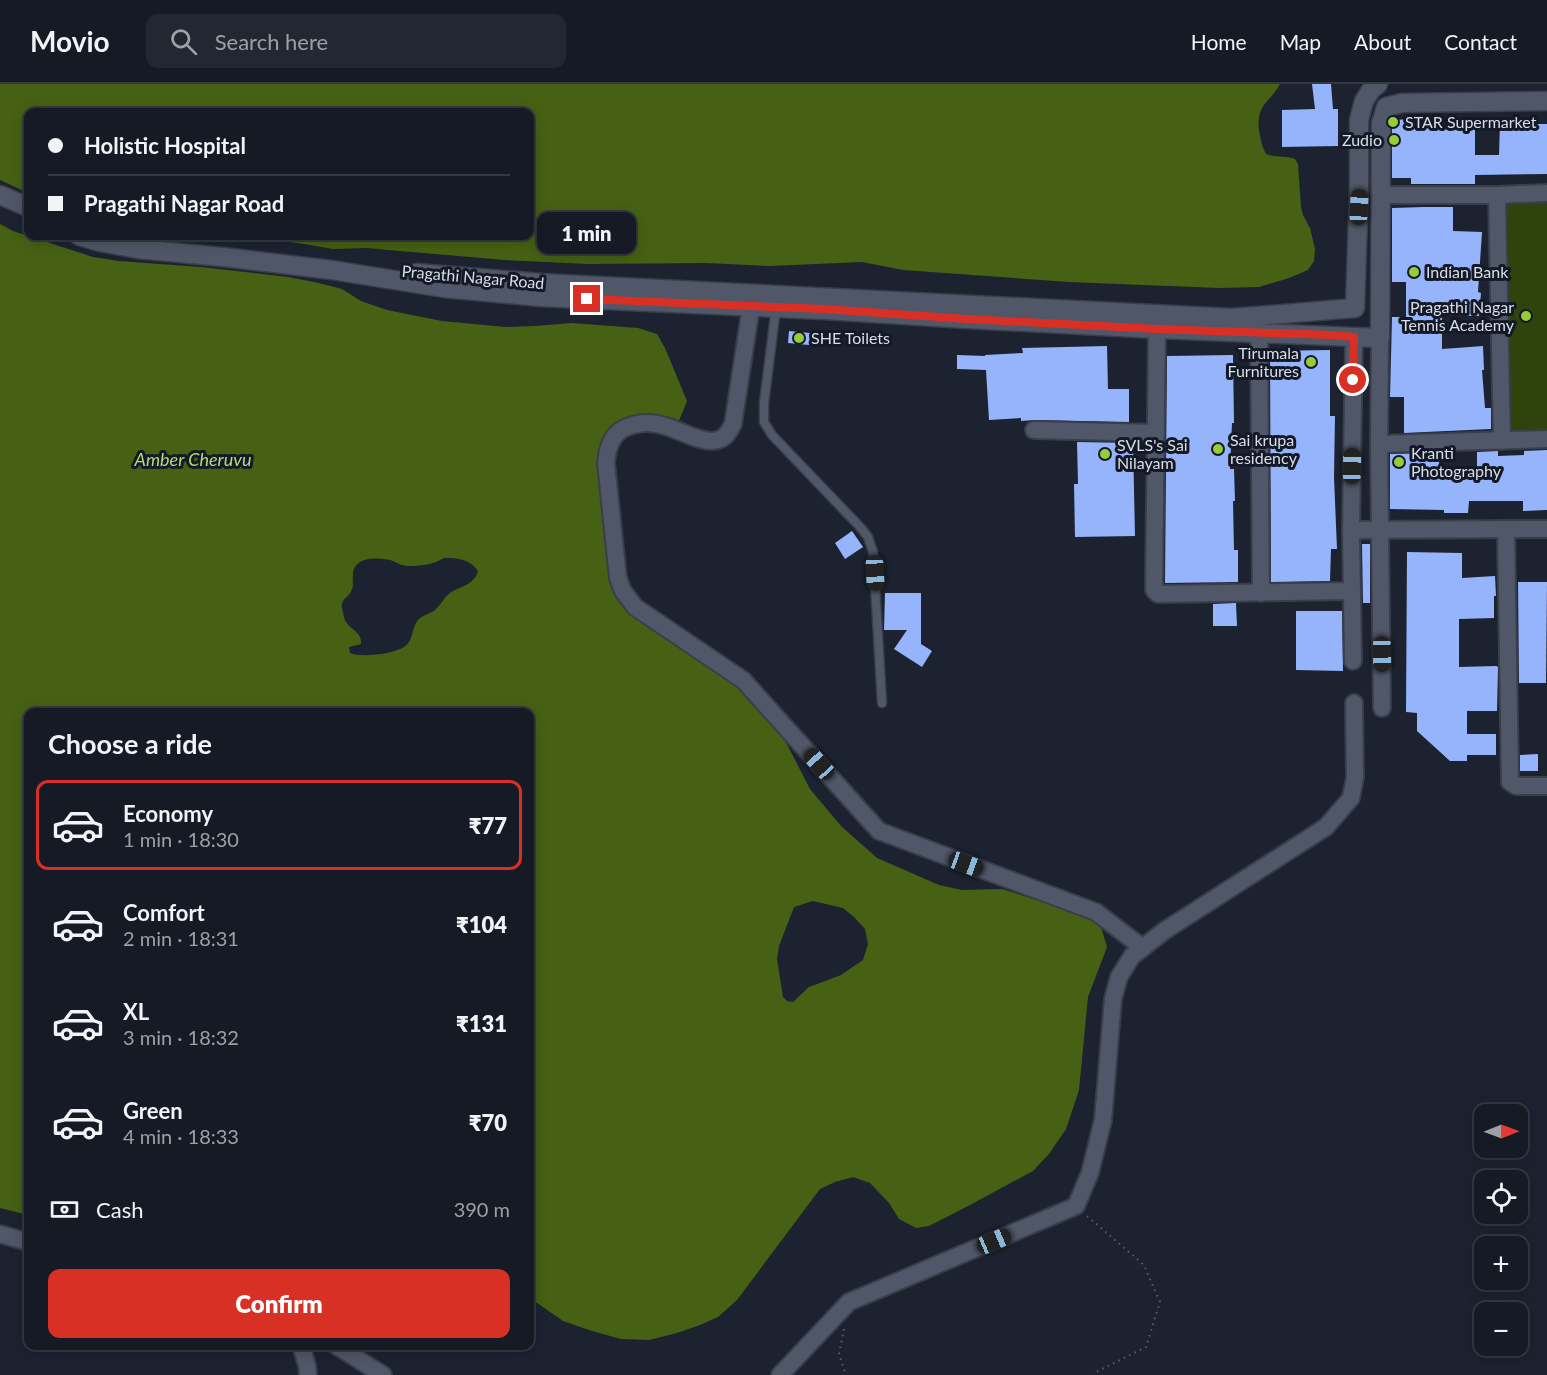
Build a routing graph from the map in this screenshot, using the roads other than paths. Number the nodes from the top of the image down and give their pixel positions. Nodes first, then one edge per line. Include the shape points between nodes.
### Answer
1 (1371, 86) edge
2 (1547, 101) edge
3 (1386, 107) junction
4 (1547, 193) edge
5 (0, 195) edge
6 (1382, 195) junction
7 (1497, 195) junction
8 (24, 205) edge
9 (0, 208) edge
10 (24, 217) edge
11 (93, 240) edge
12 (153, 240) edge
13 (751, 307) junction
14 (776, 308) junction
15 (1355, 308) junction
16 (1380, 309) junction
17 (1157, 329) junction
18 (1259, 333) junction
19 (1354, 337) junction
20 (1380, 338) junction
21 (1034, 430) dead end
22 (1156, 433) junction
23 (1547, 439) edge
24 (1502, 441) junction
25 (1379, 444) junction
26 (1506, 529) junction
27 (1547, 529) edge
28 (1351, 530) junction
29 (1380, 531) junction
30 (1352, 591) junction
31 (1261, 593) junction
32 (1353, 661) dead end
33 (882, 703) dead end
34 (1354, 703) dead end
35 (1382, 708) dead end
36 (1547, 786) edge
37 (1143, 948) junction
38 (0, 1234) edge
39 (24, 1241) edge
40 (302, 1350) edge
41 (343, 1350) edge
42 (308, 1375) edge
43 (384, 1375) edge
44 (780, 1375) edge

1 - 3 street
1 - 15 main road via 1359,120
2 - 3 main road via 1402,103
3 - 6 main road via 1382,123
4 - 7 street
5 - 8 main road
6 - 7 street
6 - 16 main road
7 - 24 street
9 - 10 main road
11 - 13 main road, Pragathi Nagar Road via 444,288 540,297
12 - 15 main road, Pragathi Nagar Road via 413,273 541,283 1232,318
13 - 14 main road, Pragathi Nagar Road
13 - 37 street via 734,424 729,432 710,442 663,425 638,424 623,427 608,447 606,463 618,578 623,591 635,607 743,680 879,831 1096,912
14 - 17 main road, Pragathi Nagar Road
14 - 33 lane via 764,422 868,537 873,552
15 - 16 main road, Pragathi Nagar Road
15 - 19 main road
16 - 20 main road
17 - 18 main road, Pragathi Nagar Road
17 - 22 street
18 - 19 main road, Pragathi Nagar Road
18 - 31 street
19 - 20 main road, Pragathi Nagar Road
19 - 28 street
20 - 25 street
21 - 22 street
22 - 31 street via 1154,590 1158,594
23 - 24 street
24 - 25 street
25 - 29 street
26 - 27 street
26 - 29 street
26 - 36 street via 1510,782 1516,786
28 - 29 street
28 - 30 street
29 - 35 street
30 - 31 street
30 - 32 street
34 - 37 street via 1355,777 1351,798 1326,826
37 - 44 street via 1132,956 1119,977 1113,999 1103,1120 1090,1173 1076,1206 849,1302
38 - 39 street
40 - 42 street
41 - 43 street

